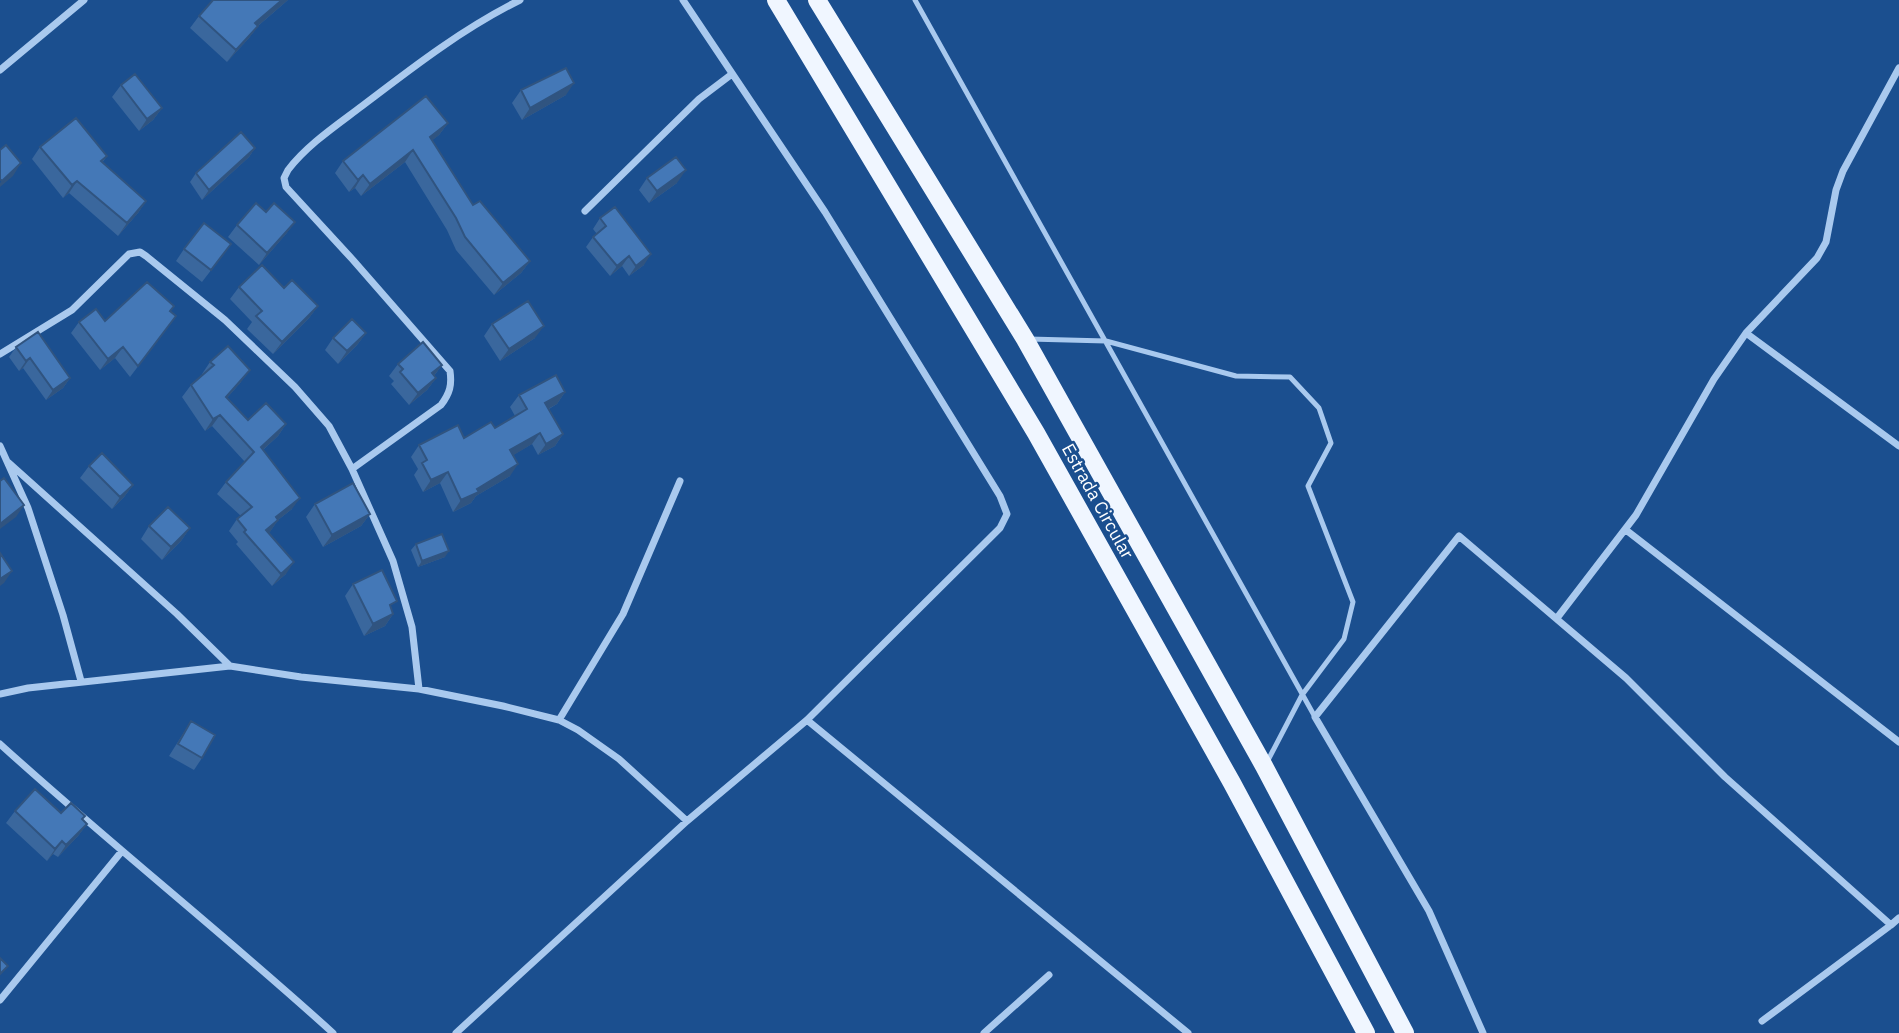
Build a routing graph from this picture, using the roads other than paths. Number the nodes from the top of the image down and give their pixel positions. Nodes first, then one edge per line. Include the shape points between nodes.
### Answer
1 (84, 0) edge
2 (520, 0) edge
3 (683, 0) edge
4 (776, 0) edge
5 (817, 0) edge
6 (915, 0) edge
7 (1899, 68) edge
8 (0, 70) edge
9 (732, 74) junction
10 (585, 211) dead end
11 (1746, 333) junction
12 (1025, 339) junction
13 (1106, 341) junction
14 (0, 354) edge
15 (0, 446) edge
16 (1899, 446) edge
17 (9, 463) junction
18 (352, 469) junction
19 (680, 481) dead end
20 (1626, 530) junction
21 (1557, 618) junction
22 (230, 666) junction
23 (80, 681) junction
24 (419, 689) junction
25 (0, 694) edge
26 (1303, 695) junction
27 (1315, 717) junction
28 (559, 720) junction
29 (807, 720) junction
30 (1899, 742) edge
31 (0, 744) edge
32 (1264, 766) junction
33 (687, 821) junction
34 (122, 851) junction
35 (1899, 918) edge
36 (1891, 925) junction
37 (1049, 975) dead end
38 (0, 1000) edge
39 (1762, 1021) dead end
40 (332, 1033) edge
41 (456, 1033) edge
42 (984, 1033) edge
43 (1188, 1033) edge
44 (1366, 1033) edge
45 (1405, 1033) edge
46 (1483, 1033) edge

1 - 8 street
2 - 18 street via 432,53 293,162 284,178 286,187 450,371 452,384 441,405
3 - 9 street
4 - 44 main road, Estrada Circular via 1036,433
5 - 12 main road, Estrada Circular
6 - 13 lane
7 - 11 street via 1843,172 1826,242 1808,268
9 - 10 street via 679,118
9 - 29 street via 825,212 1007,514 1000,528
11 - 16 street
11 - 20 street
12 - 13 lane
12 - 32 main road, Estrada Circular
13 - 26 lane
13 - 26 lane via 1236,376 1290,377 1319,408 1331,443 1308,486 1353,601 1344,639
14 - 18 street via 72,310 129,254 140,252 225,320 295,387 328,426
15 - 17 street
17 - 22 street
17 - 23 street via 63,615
18 - 24 street via 393,561 412,627
19 - 28 street via 623,614
20 - 21 street
20 - 30 street
21 - 27 street via 1460,536
21 - 36 street
22 - 23 street
22 - 24 street
23 - 25 street
24 - 28 street
26 - 27 lane
26 - 32 lane
27 - 46 street via 1429,911
28 - 33 street via 619,759
29 - 33 street
29 - 43 street
31 - 34 street
32 - 45 main road, Estrada Circular
33 - 41 street
34 - 38 street
34 - 40 street
35 - 36 street
36 - 39 street
37 - 42 street

